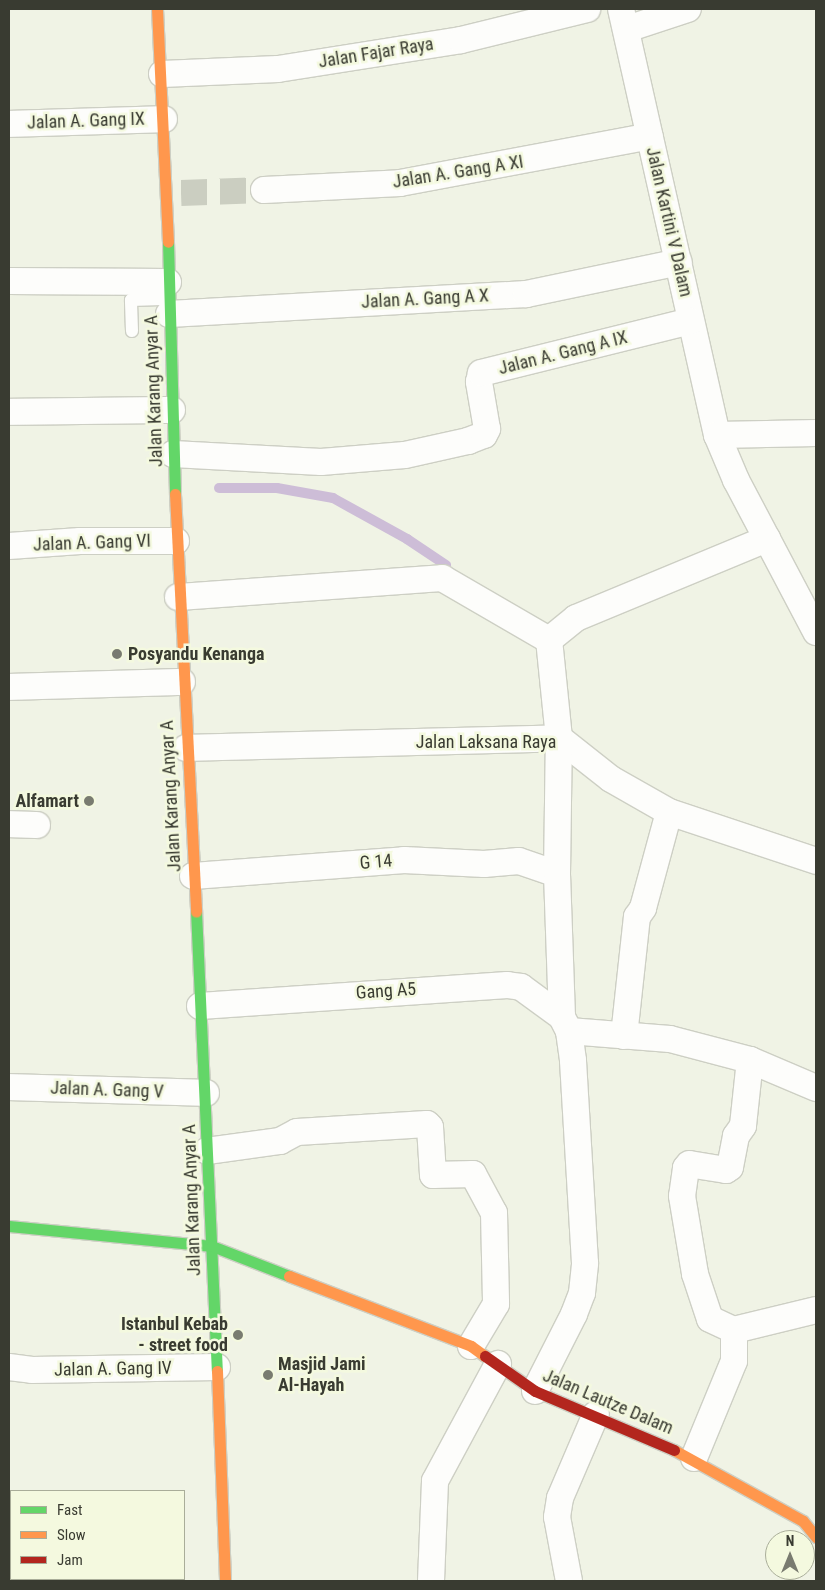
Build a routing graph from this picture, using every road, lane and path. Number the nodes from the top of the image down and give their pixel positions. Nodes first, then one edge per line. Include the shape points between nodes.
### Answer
1 (157, 9) edge
2 (588, 9) edge
3 (688, 9) edge
4 (624, 19) edge
5 (162, 74) junction
6 (164, 119) junction
7 (9, 124) edge
8 (650, 136) junction
9 (264, 190) tunnel mouth
10 (678, 262) junction
11 (9, 281) edge
12 (168, 298) junction
13 (691, 321) junction
14 (132, 331) dead end
15 (172, 410) junction
16 (9, 412) edge
17 (816, 433) edge
18 (717, 434) junction
19 (173, 454) junction
20 (767, 539) junction
21 (176, 541) junction
22 (9, 546) edge
23 (178, 597) junction
24 (814, 620) edge
25 (550, 640) junction
26 (182, 682) junction
27 (9, 687) edge
28 (559, 738) junction
29 (186, 748) junction
30 (668, 812) junction
31 (9, 824) edge
32 (37, 825) dead end
33 (816, 861) edge
34 (557, 874) junction
35 (193, 876) junction
36 (200, 1006) junction
37 (565, 1024) junction
38 (624, 1036) junction
39 (750, 1060) junction
40 (9, 1087) edge
41 (816, 1088) edge
42 (206, 1093) junction
43 (207, 1151) junction
44 (9, 1226) edge
45 (212, 1246) junction
46 (816, 1310) edge
47 (734, 1330) junction
48 (471, 1346) junction
49 (498, 1364) junction
50 (9, 1367) edge
51 (217, 1367) junction
52 (535, 1391) junction
53 (596, 1414) junction
54 (694, 1458) junction
55 (816, 1537) edge
56 (225, 1581) edge
57 (431, 1581) edge
58 (569, 1581) edge

1 - 5 street, Jalan Karang Anyar A
2 - 5 street, Jalan Fajar Raya via 461,40 278,69
3 - 4 street
4 - 8 street, Jalan Kartini V Dalam
5 - 6 street, Jalan Karang Anyar A
6 - 7 street, Jalan A. Gang IX
6 - 12 street, Jalan Karang Anyar A via 174,192
8 - 9 street, Jalan A. Gang A XI via 400,183
8 - 10 street, Jalan Kartini V Dalam
10 - 12 street, Jalan A. Gang A X via 526,294
10 - 13 street, Jalan Kartini V Dalam
11 - 12 street, Jalan A. Gang A X
12 - 14 lane via 131,300
12 - 15 street, Jalan Karang Anyar A
13 - 18 street, Jalan Kartini V Dalam
13 - 19 street, Jalan A. Gang A IX via 481,373 479,382 486,429 484,435 468,441 405,455 321,462
15 - 16 street
15 - 19 street, Jalan Karang Anyar A
17 - 18 street
18 - 20 street, Jalan Kartini V Dalam via 736,480
19 - 21 street, Jalan Karang Anyar A
20 - 24 street, Jalan Kartini V Dalam
20 - 25 street via 576,618
21 - 22 street, Jalan A. Gang VI via 80,541
21 - 23 street, Jalan Karang Anyar A
23 - 25 street via 442,578
23 - 26 street, Jalan Karang Anyar A
25 - 28 street
26 - 27 street
26 - 29 street, Jalan Karang Anyar A
28 - 29 street, Jalan Laksana Raya
28 - 30 street, Jalan Laksana Raya via 611,779
28 - 34 street
29 - 35 street, Jalan Karang Anyar A
30 - 33 street, Jalan Laksana Raya
30 - 38 street via 643,908 637,916
31 - 32 street
34 - 35 street, G 14 via 519,861 484,864 404,860
34 - 37 street
35 - 36 street, Jalan Karang Anyar A
36 - 37 street, Gang A5 via 507,985 521,987
36 - 42 street, Jalan Karang Anyar A
37 - 38 street
37 - 52 street via 584,1278 574,1314
38 - 39 street via 670,1039
39 - 41 street
39 - 47 street via 742,1126 736,1136 730,1167 726,1170 687,1165 682,1196 696,1274 707,1313 710,1319
40 - 42 street, Jalan A. Gang V
42 - 43 street, Jalan Karang Anyar A
43 - 45 street, Jalan Karang Anyar A
43 - 48 street via 280,1141 297,1132 427,1124 430,1127 433,1175 473,1174 494,1213 496,1304
44 - 45 street, Jalan Lautze Dalam
45 - 48 street, Jalan Lautze Dalam
45 - 51 street, Jalan Karang Anyar A
46 - 47 street
47 - 54 street via 734,1362
48 - 49 street, Jalan Lautze Dalam
49 - 52 street, Jalan Lautze Dalam
49 - 57 street via 435,1481
50 - 51 street, Jalan A. Gang IV via 32,1370
51 - 56 street, Jalan Karang Anyar A
52 - 53 street, Jalan Lautze Dalam
53 - 54 street, Jalan Lautze Dalam
53 - 58 street via 560,1498 557,1517
54 - 55 street, Jalan Lautze Dalam via 803,1521

